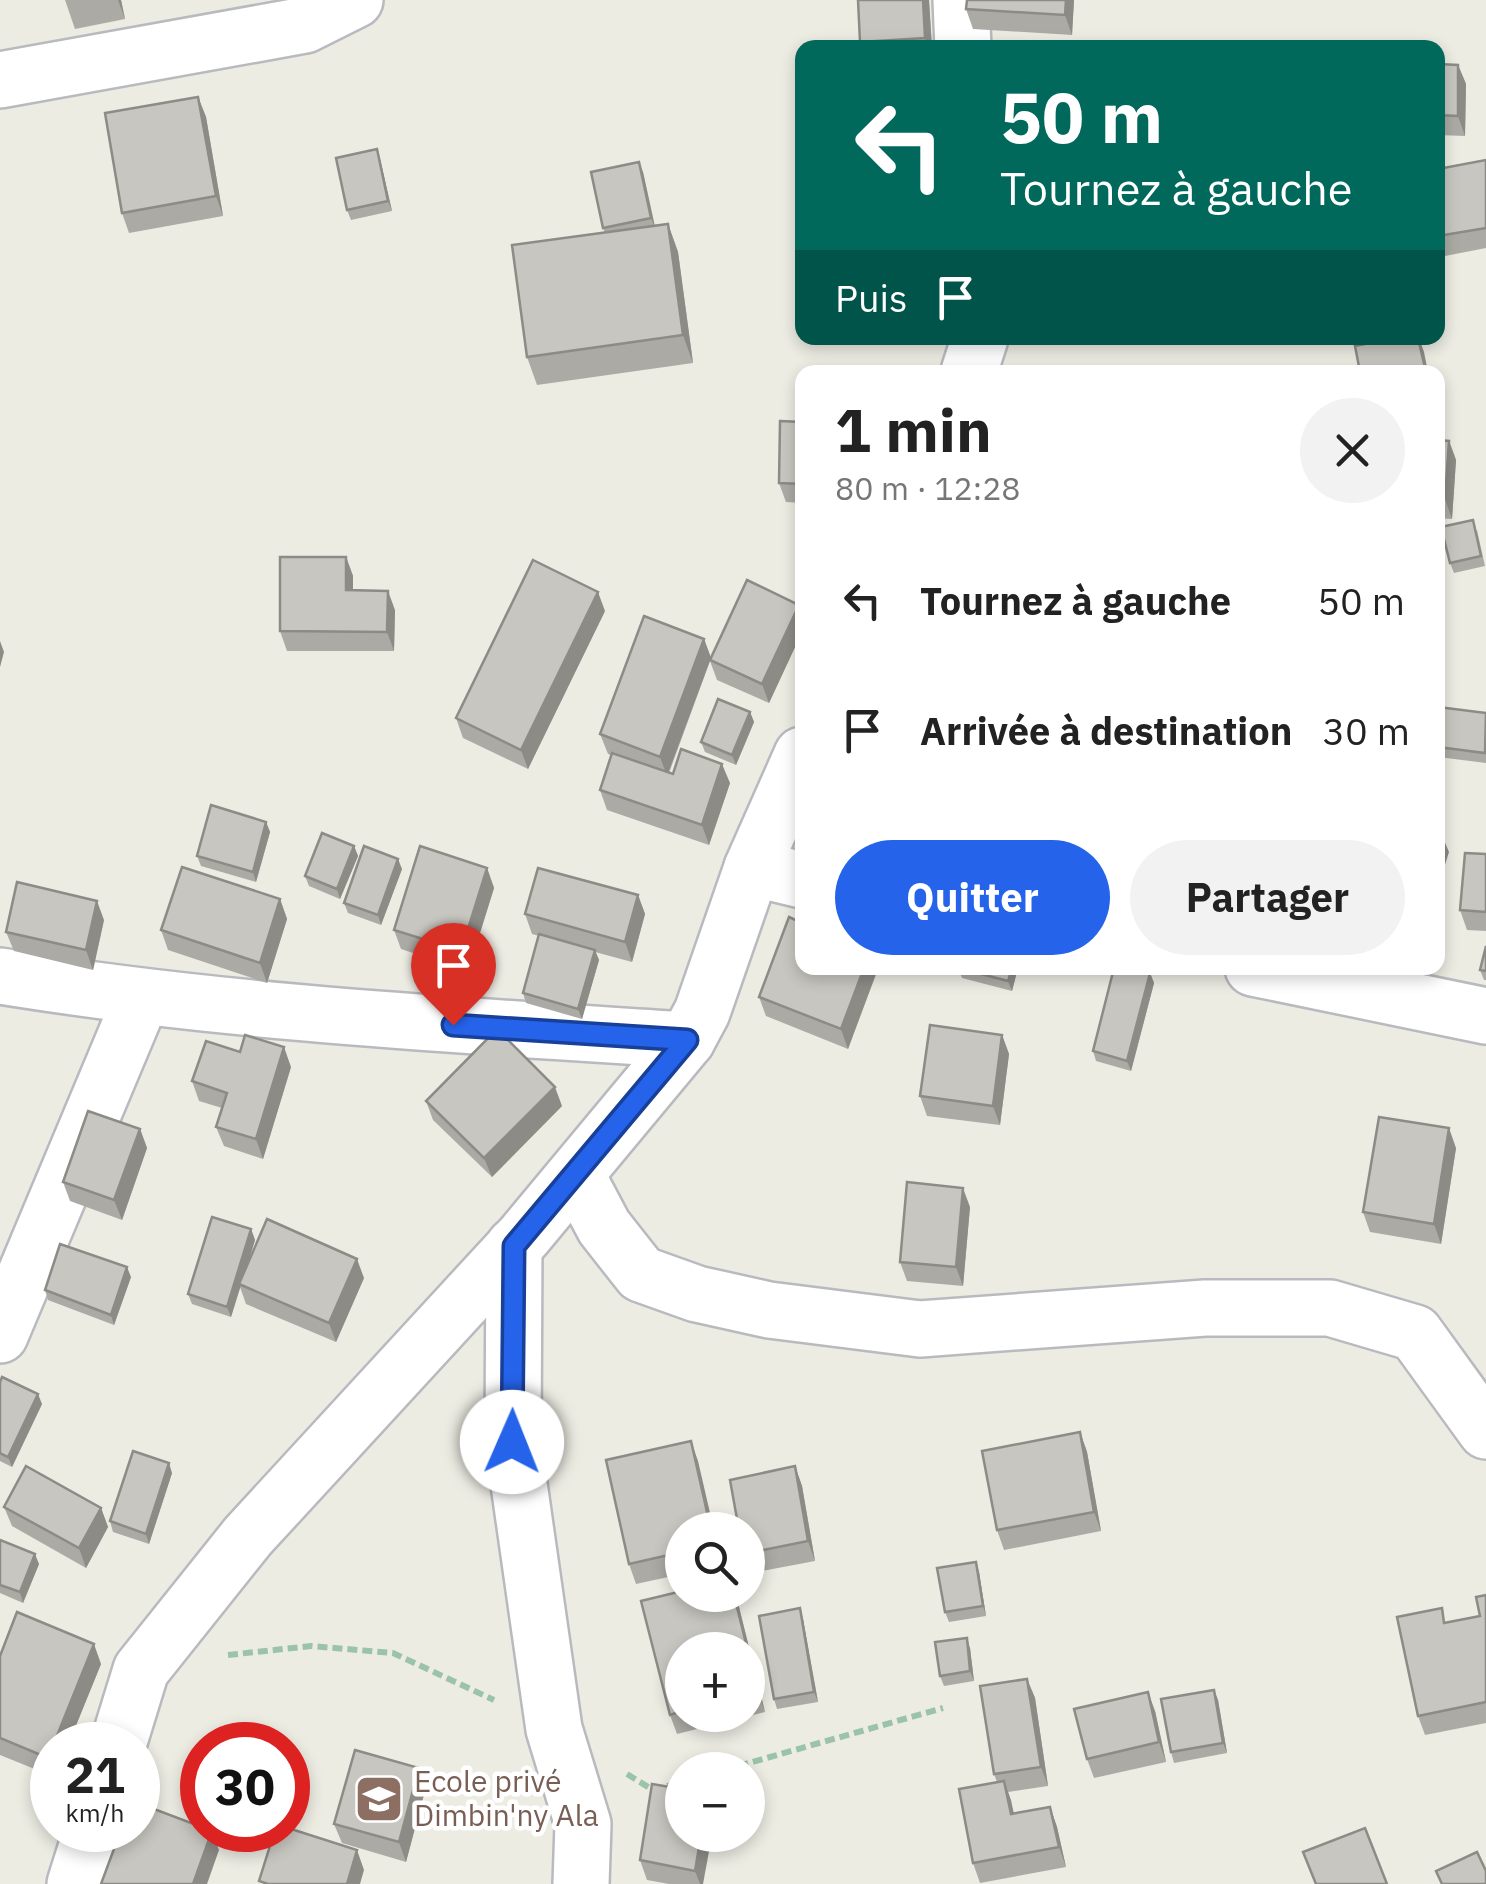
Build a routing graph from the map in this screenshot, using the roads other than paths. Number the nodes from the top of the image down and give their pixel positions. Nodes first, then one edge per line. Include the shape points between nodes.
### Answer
1 (354, 0) edge
2 (961, 0) edge
3 (964, 40) edge
4 (0, 80) edge
5 (795, 788) edge
6 (777, 874) edge
7 (1287, 975) edge
8 (0, 976) edge
9 (141, 999) junction
10 (1486, 1016) edge
11 (687, 1040) junction
12 (576, 1174) junction
13 (514, 1246) junction
14 (0, 1335) edge
15 (1486, 1431) edge
16 (126, 1722) edge
17 (85, 1852) edge
18 (75, 1884) edge
19 (581, 1884) edge

1 - 4 street via 304,25
2 - 3 street
5 - 6 street
6 - 11 street
7 - 10 street
8 - 9 street
9 - 11 street
9 - 14 street
11 - 12 street
12 - 13 street
12 - 15 street via 604,1227 641,1274 697,1294 920,1328 1205,1308 1330,1308 1415,1333
13 - 16 street via 248,1536 147,1663
13 - 19 street via 512,1442 554,1729 583,1824
17 - 18 street

